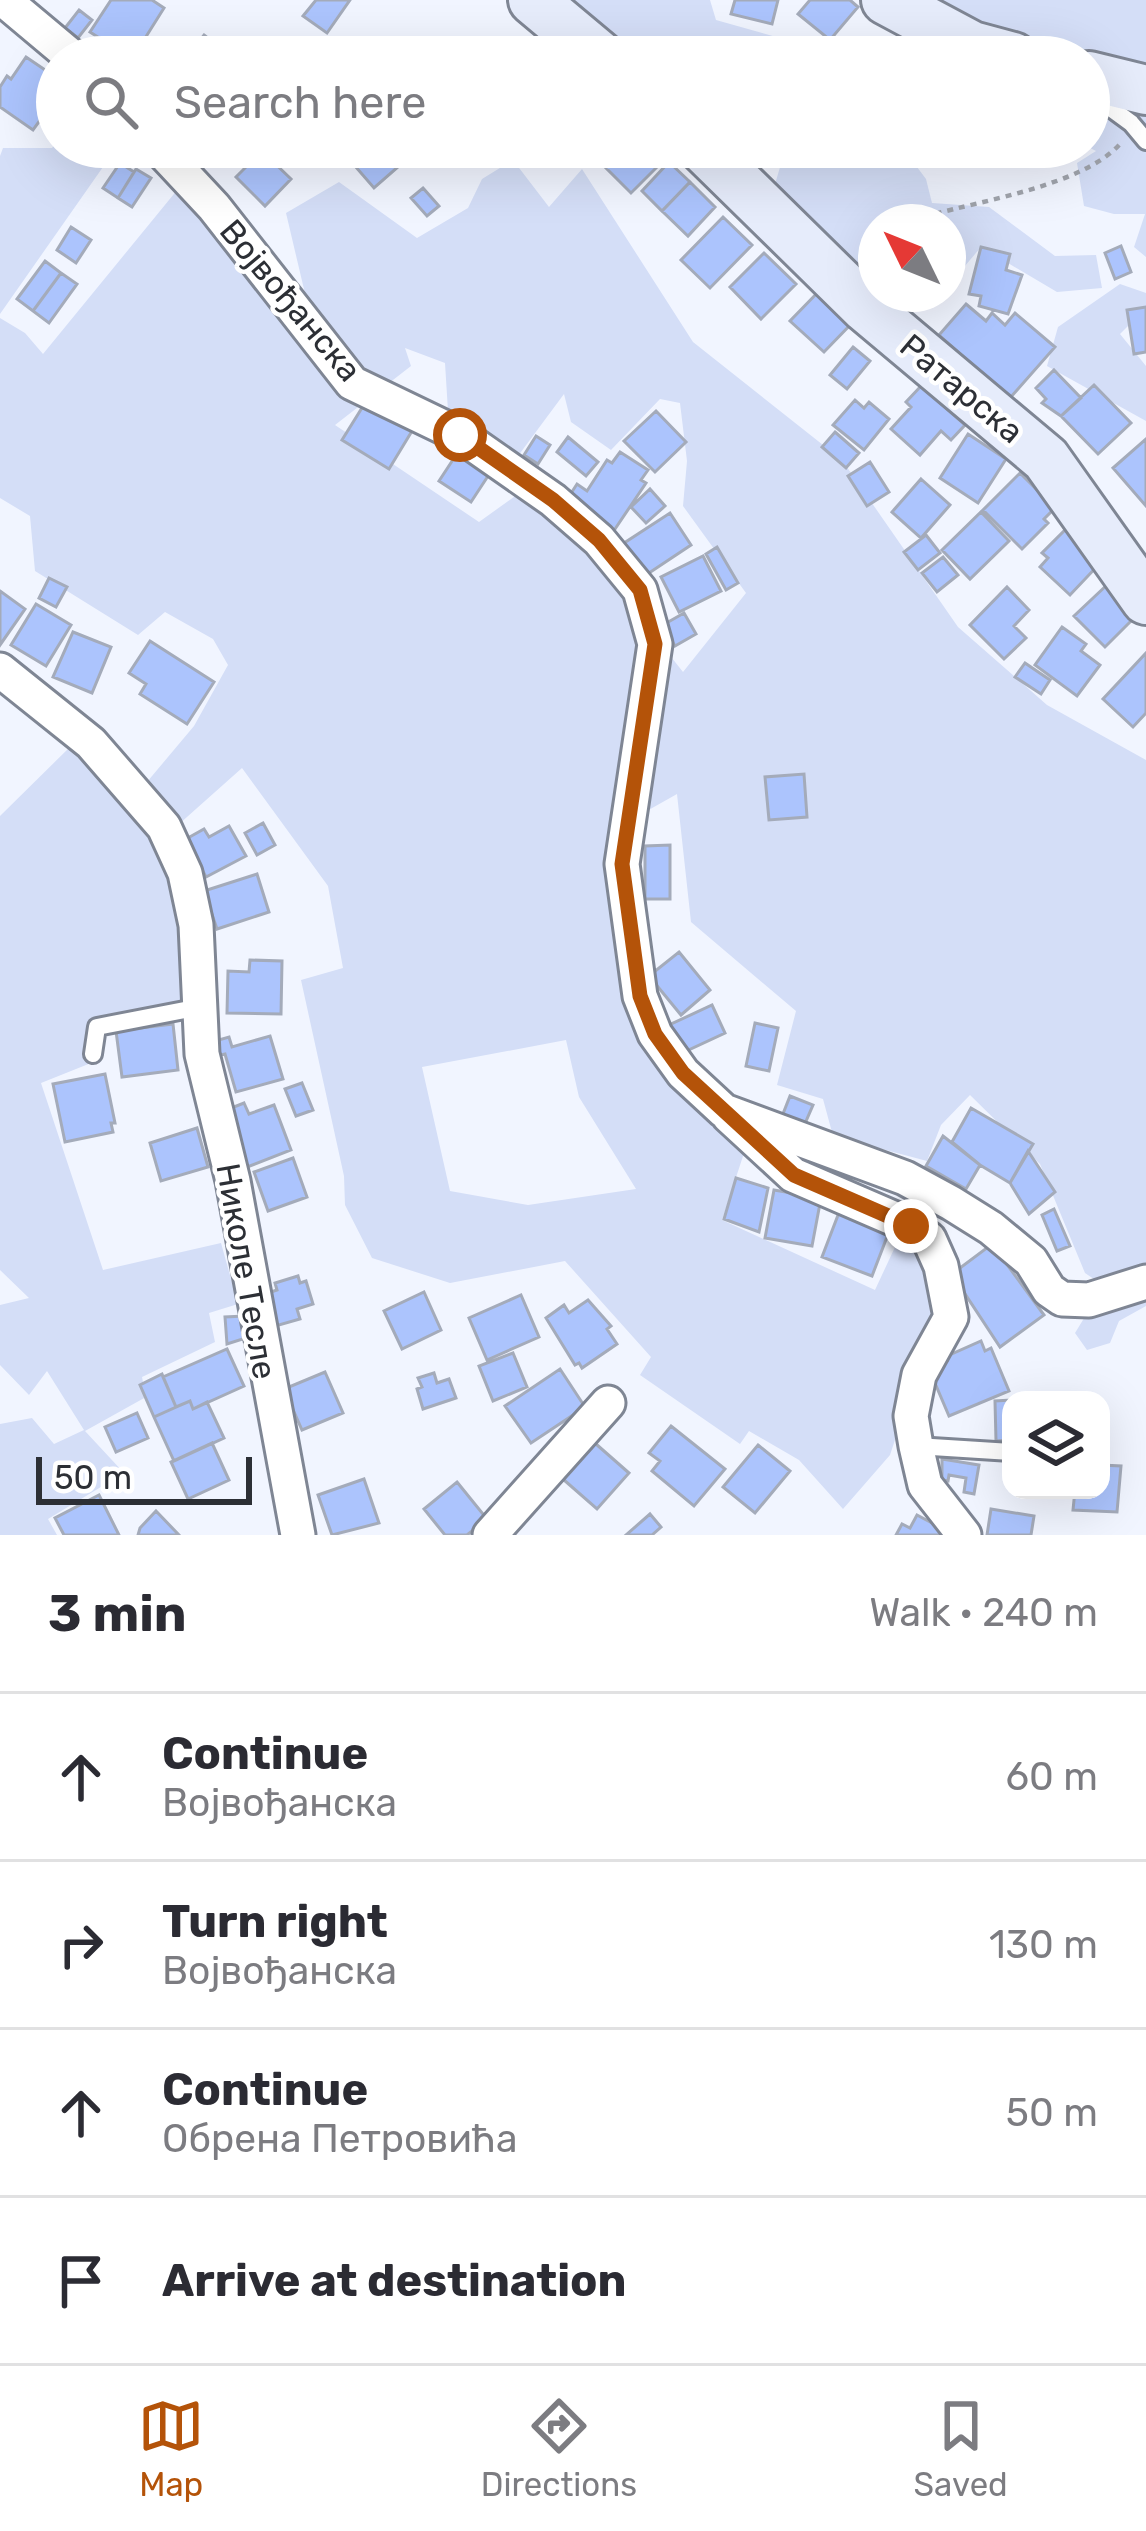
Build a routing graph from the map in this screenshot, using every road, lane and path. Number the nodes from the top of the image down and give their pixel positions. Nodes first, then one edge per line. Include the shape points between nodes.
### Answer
1 (4, 0) edge
2 (533, 0) edge
3 (886, 0) edge
4 (47, 36) edge
5 (576, 36) edge
6 (953, 36) edge
7 (1110, 89) edge
8 (1138, 106) edge
9 (1146, 141) edge
10 (1110, 154) edge
11 (178, 168) edge
12 (723, 168) edge
13 (1085, 168) edge
14 (966, 205) edge
15 (1146, 601) edge
16 (0, 670) edge
17 (200, 1006) junction
18 (93, 1054) dead end
19 (724, 1111) junction
20 (1146, 1282) edge
21 (608, 1403) dead end
22 (916, 1447) junction
23 (1002, 1452) edge
24 (298, 1535) edge
25 (490, 1535) edge
26 (964, 1535) edge

1 - 4 street
2 - 5 street
3 - 6 street
7 - 8 street
8 - 9 lane
8 - 10 path
11 - 19 street, Војвођанска via 352,382 460,435 553,500 640,590 655,644 622,864 640,996 683,1073
12 - 15 street, Ратарска via 865,307 1046,459
13 - 14 path
16 - 17 street, Николе Тесле via 92,742 164,826 196,925
17 - 18 lane via 97,1028
17 - 24 street, Николе Тесле via 202,1054
19 - 20 street, Војвођанска via 951,1203 1031,1261 1061,1299 1089,1300
19 - 22 street via 794,1175 928,1238 951,1317 919,1375 911,1416
21 - 25 street
22 - 23 lane
22 - 26 street via 925,1485

